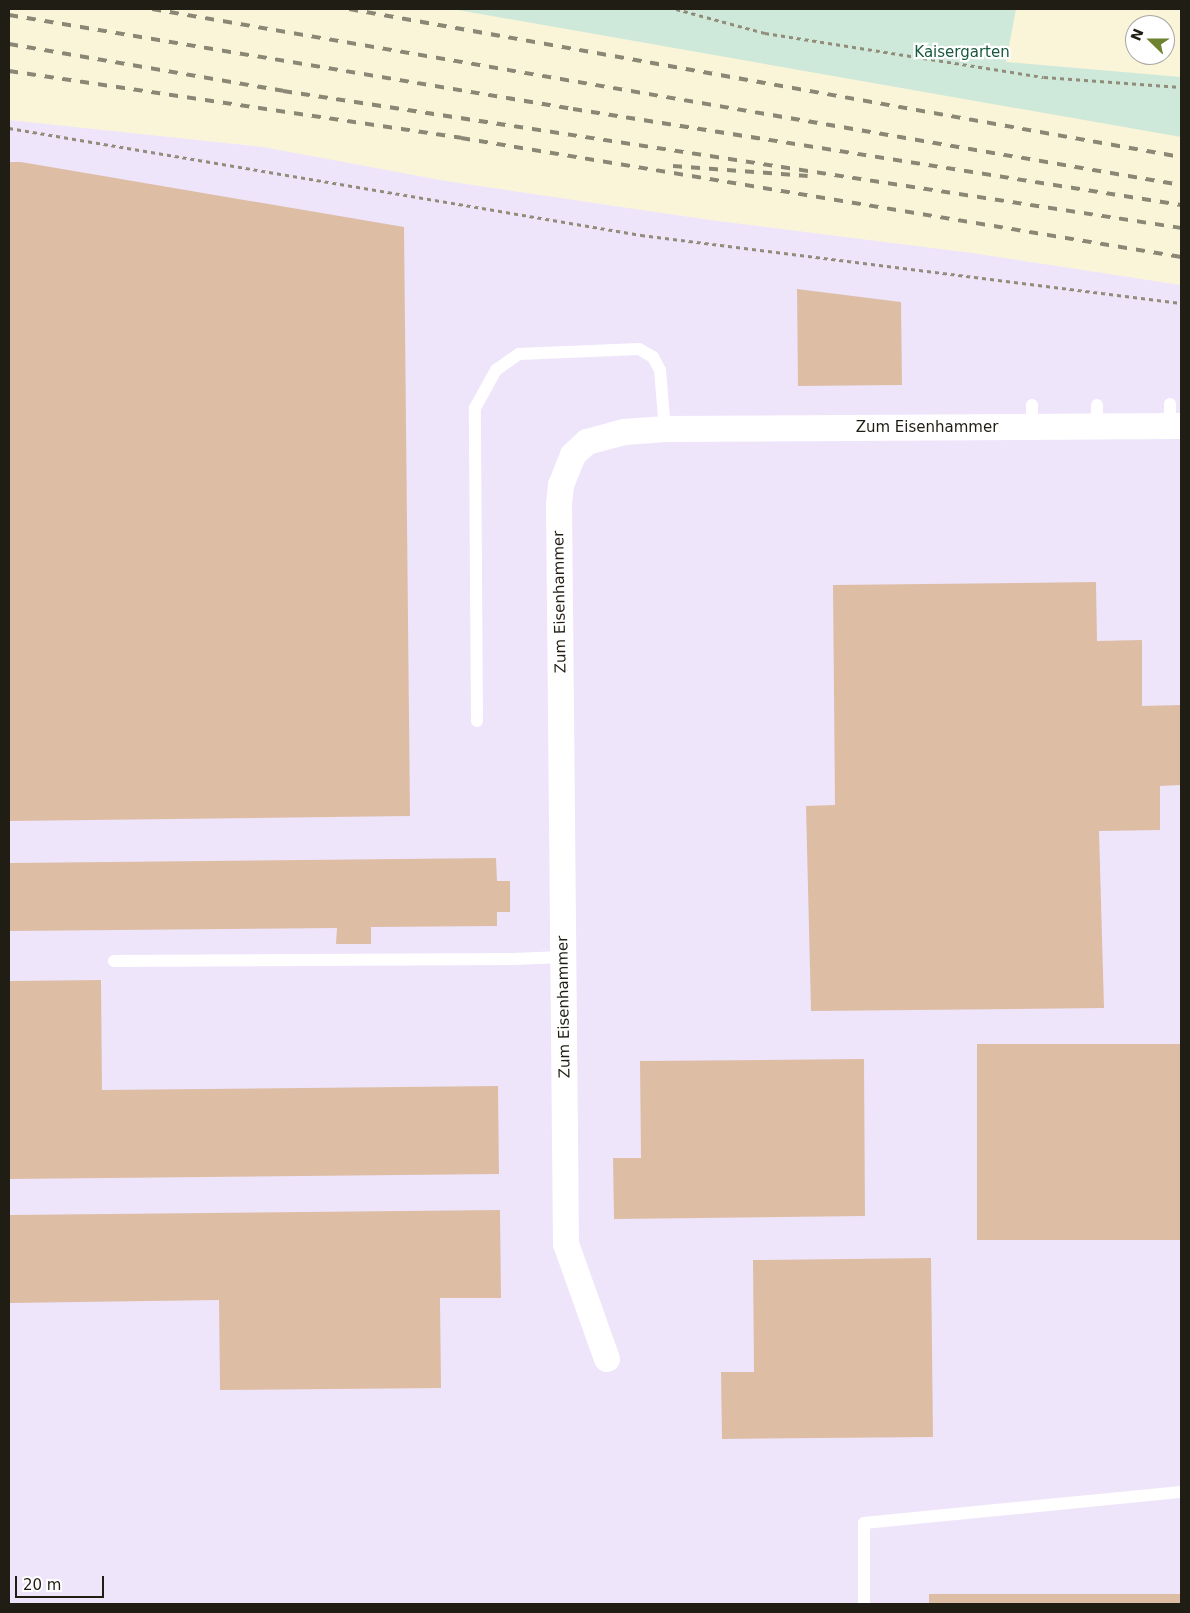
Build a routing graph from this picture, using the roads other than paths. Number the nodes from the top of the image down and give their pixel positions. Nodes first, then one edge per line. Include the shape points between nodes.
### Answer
1 (1174, 419) edge
2 (665, 429) junction
3 (477, 721) dead end
4 (563, 957) junction
5 (114, 961) dead end
6 (607, 1359) dead end
7 (1181, 1492) edge
8 (864, 1604) edge

1 - 2 street, Zum Eisenhammer via 1032,416
2 - 3 lane via 660,370 653,357 639,349 519,354 496,370 475,408
2 - 4 street, Zum Eisenhammer via 625,432 587,442 573,455 561,485
4 - 5 lane via 513,960
4 - 6 street, Zum Eisenhammer via 566,1244
7 - 8 lane via 864,1523

